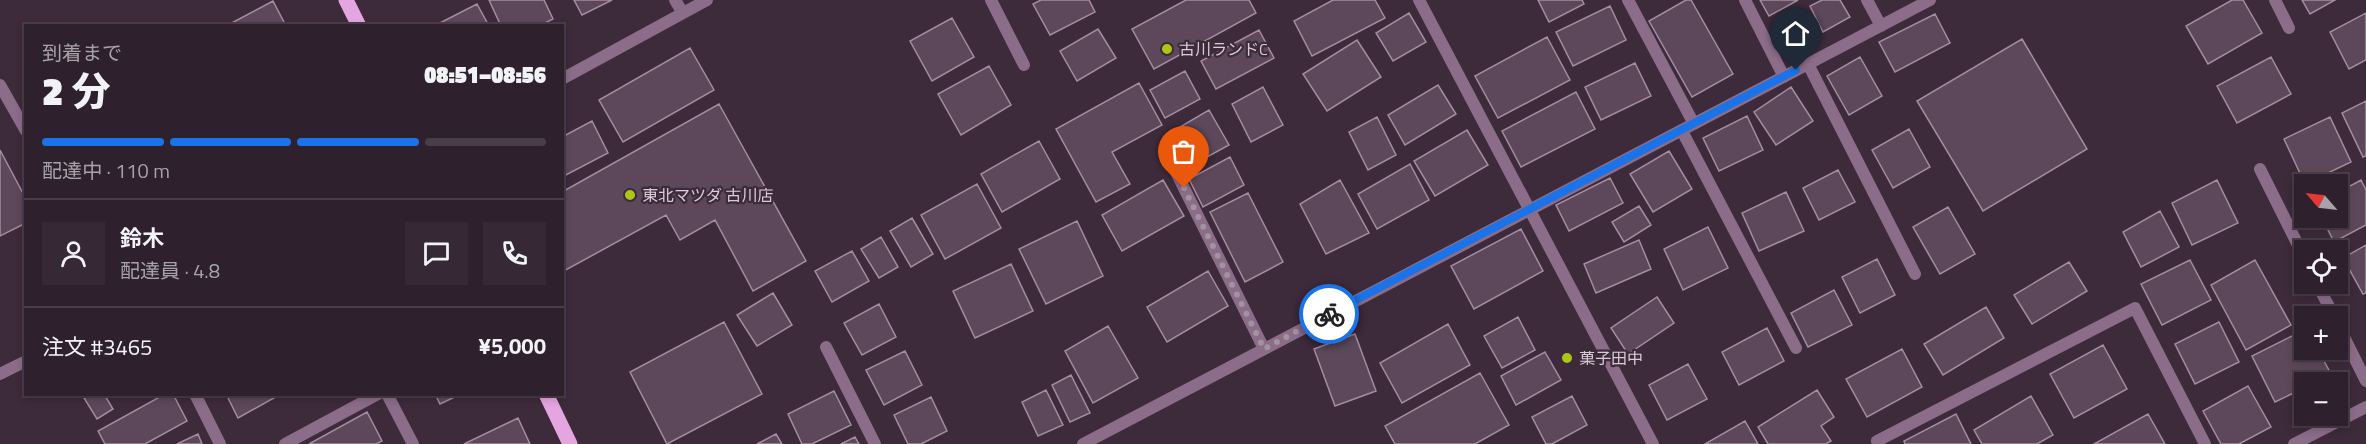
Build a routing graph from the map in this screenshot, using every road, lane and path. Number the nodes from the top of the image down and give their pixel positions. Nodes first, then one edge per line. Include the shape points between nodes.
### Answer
1 (346, 0) edge
2 (675, 0) edge
3 (707, 0) edge
4 (991, 0) edge
5 (1419, 0) edge
6 (1628, 0) edge
7 (1745, 0) edge
8 (1867, 0) edge
9 (1930, 0) edge
10 (2275, 0) edge
11 (682, 13) junction
12 (358, 24) edge
13 (1881, 26) junction
14 (2289, 28) dead end
15 (1808, 64) junction
16 (1024, 65) dead end
17 (1784, 77) junction
18 (564, 78) edge
19 (0, 85) edge
20 (1694, 124) junction
21 (24, 127) edge
22 (1682, 131) junction
23 (1174, 168) dead end
24 (2260, 169) dead end
25 (1529, 209) junction
26 (2296, 240) edge
27 (1915, 274) dead end
28 (2348, 345) edge
29 (826, 347) dead end
30 (1796, 348) dead end
31 (1264, 349) junction
32 (24, 362) edge
33 (0, 374) edge
34 (2366, 381) edge
35 (196, 396) edge
36 (374, 396) edge
37 (388, 396) edge
38 (547, 396) edge
39 (2366, 406) edge
40 (220, 444) edge
41 (285, 444) edge
42 (413, 444) edge
43 (570, 444) edge
44 (875, 444) edge
45 (1083, 444) edge
46 (1653, 444) edge
47 (1878, 444) edge
48 (2205, 444) edge
49 (2294, 444) edge

1 - 12 main road
2 - 11 street
3 - 11 street
4 - 16 street
5 - 25 street
6 - 20 street
7 - 17 street
8 - 13 street
9 - 13 street
10 - 14 street
11 - 18 street
13 - 15 street
15 - 17 street
15 - 27 street
17 - 20 street
19 - 21 street
20 - 22 street
22 - 25 street
22 - 30 street
23 - 31 street
24 - 26 street
25 - 31 street
25 - 46 street
28 - 34 street
29 - 44 street
31 - 45 street
32 - 33 street
35 - 40 street
36 - 41 street
37 - 42 street
38 - 43 main road
39 - 49 street
47 - 48 street via 1877,441 2135,308

